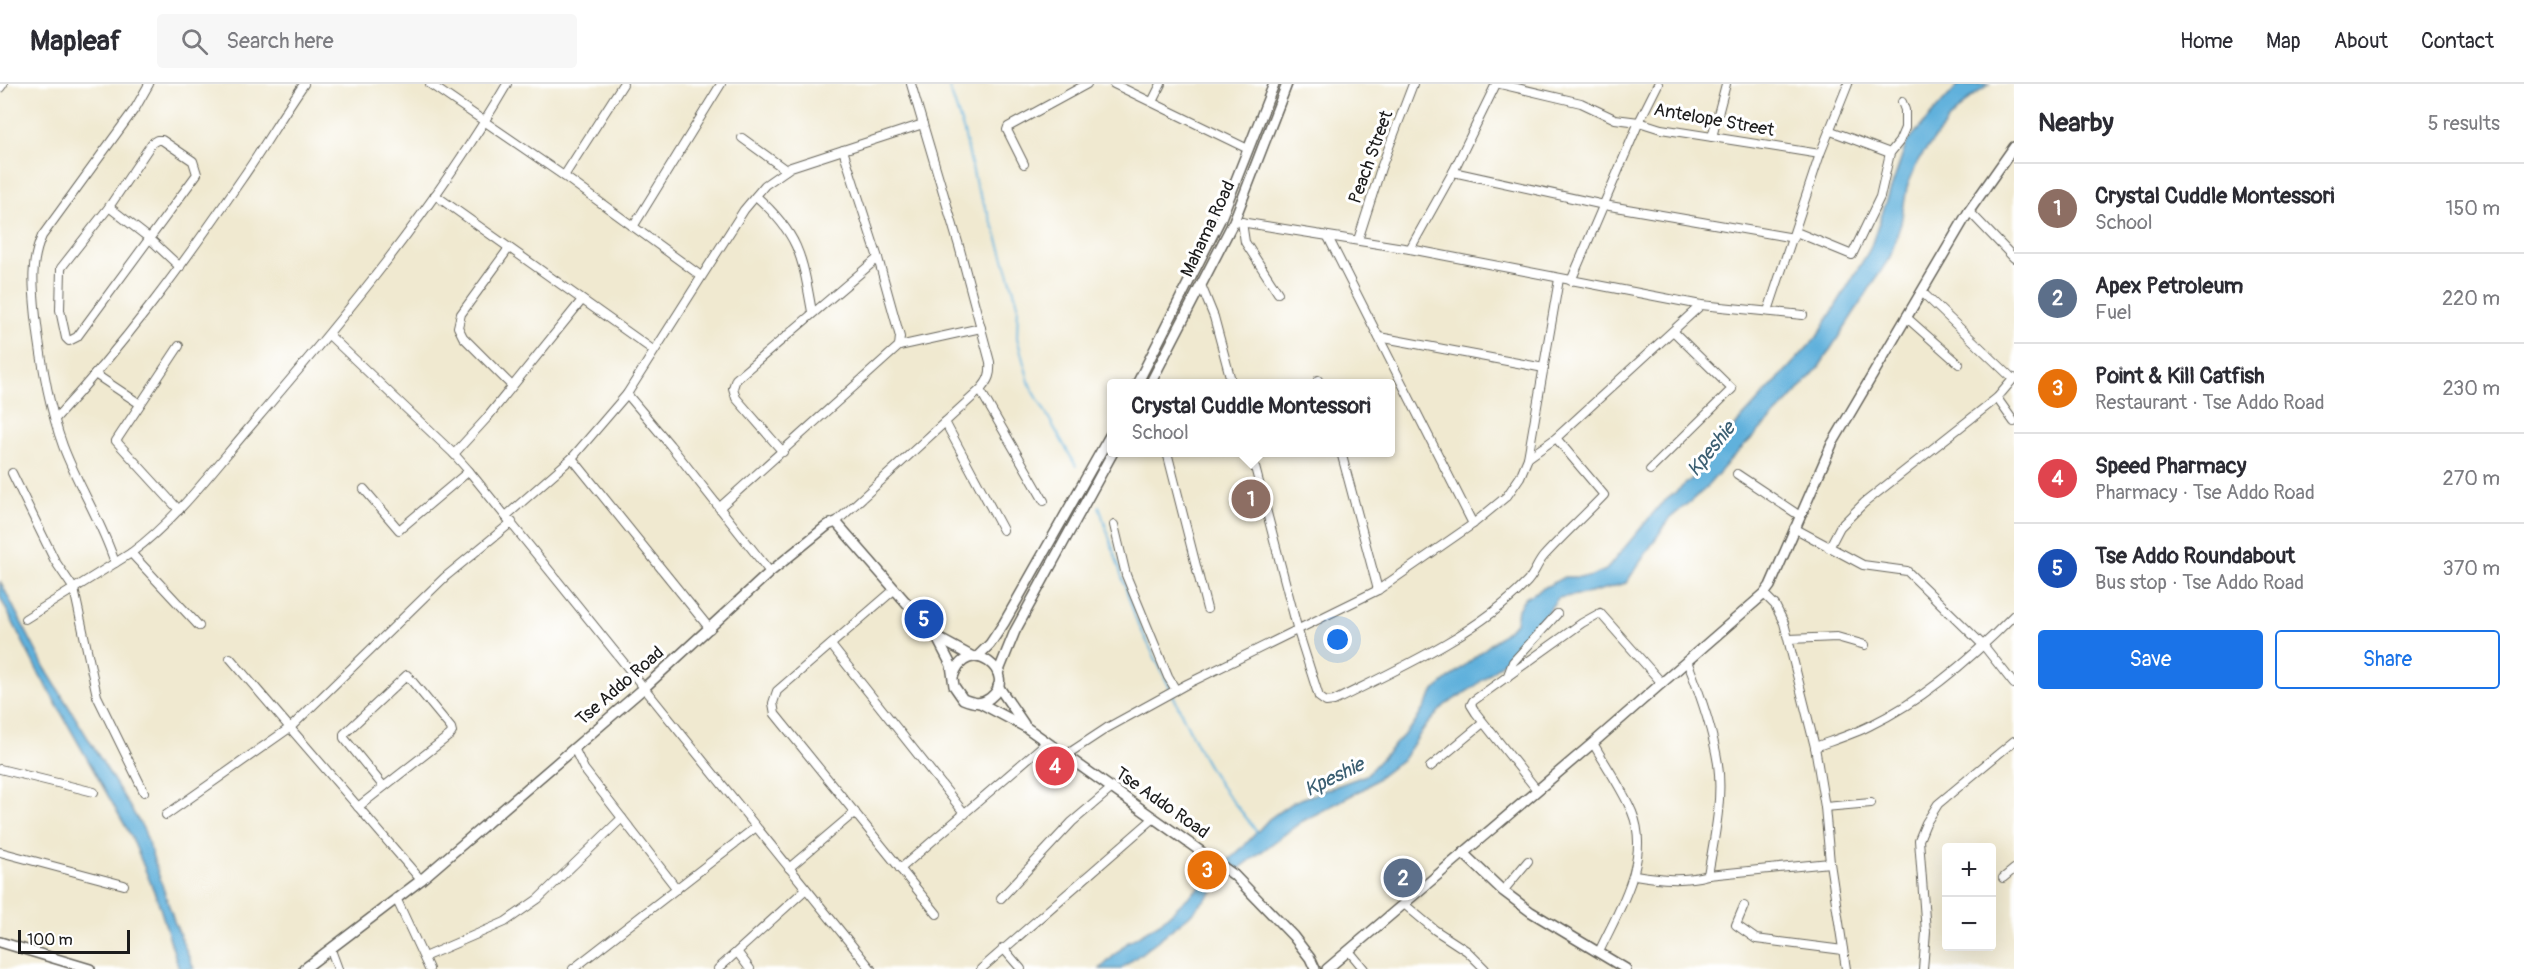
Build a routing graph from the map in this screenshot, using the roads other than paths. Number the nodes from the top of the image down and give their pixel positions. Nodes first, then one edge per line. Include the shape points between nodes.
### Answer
1 (3, 84) edge
2 (149, 84) edge
3 (304, 84) edge
4 (430, 84) edge
5 (507, 84) edge
6 (623, 84) edge
7 (721, 84) edge
8 (911, 84) edge
9 (1087, 84) edge
10 (1114, 84) edge
11 (1161, 84) edge
12 (1274, 84) edge
13 (1287, 84) edge
14 (1413, 84) edge
15 (1498, 84) edge
16 (1658, 84) edge
17 (1726, 84) edge
18 (1848, 84) edge
19 (0, 88) edge
20 (1152, 102) junction
21 (1902, 102) dead end
22 (1639, 122) junction
23 (484, 123) junction
24 (923, 123) junction
25 (1831, 131) junction
26 (1712, 136) junction
27 (742, 138) dead end
28 (2014, 147) edge
29 (1248, 149) junction
30 (843, 150) junction
31 (1890, 153) junction
32 (1820, 154) junction
33 (1024, 164) dead end
34 (786, 170) junction
35 (1453, 172) junction
36 (564, 176) junction
37 (435, 195) junction
38 (756, 196) junction
39 (1604, 205) junction
40 (109, 207) junction
41 (1969, 211) junction
42 (1238, 222) junction
43 (633, 227) junction
44 (1795, 235) junction
45 (1328, 237) junction
46 (149, 238) junction
47 (1358, 240) junction
48 (509, 248) junction
49 (1410, 249) junction
50 (878, 258) junction
51 (2014, 258) edge
52 (180, 267) junction
53 (701, 276) junction
54 (1559, 279) junction
55 (1571, 281) junction
56 (1201, 285) junction
57 (1922, 292) junction
58 (1278, 293) dead end
59 (582, 300) junction
60 (1701, 305) junction
61 (1768, 311) junction
62 (813, 312) junction
63 (1803, 315) dead end
64 (1906, 317) junction
65 (981, 328) junction
66 (1674, 332) junction
67 (329, 335) junction
68 (1379, 337) junction
69 (179, 346) dead end
70 (899, 346) junction
71 (652, 350) junction
72 (1959, 364) dead end
73 (1544, 368) junction
74 (95, 374) junction
75 (2014, 378) edge
76 (1140, 379) edge
77 (1153, 379) edge
78 (1231, 379) edge
79 (512, 386) junction
80 (980, 390) junction
81 (627, 393) junction
82 (1997, 398) junction
83 (140, 404) junction
84 (55, 419) junction
85 (945, 422) junction
86 (2014, 422) edge
87 (1556, 438) junction
88 (1107, 441) edge
89 (783, 452) junction
90 (454, 454) junction
91 (1111, 457) edge
92 (1168, 457) edge
93 (1252, 457) edge
94 (1342, 457) edge
95 (572, 458) junction
96 (1528, 458) junction
97 (1650, 470) dead end
98 (469, 471) junction
99 (12, 473) dead end
100 (1737, 474) dead end
101 (364, 489) dead end
102 (1044, 501) dead end
103 (719, 508) junction
104 (178, 510) junction
105 (1800, 516) junction
106 (509, 519) junction
107 (836, 522) junction
108 (1114, 525) dead end
109 (1473, 525) junction
110 (1794, 528) junction
111 (1003, 530) dead end
112 (1829, 548) junction
113 (131, 553) junction
114 (115, 563) junction
115 (770, 572) junction
116 (74, 589) junction
117 (895, 589) junction
118 (1378, 590) junction
119 (1764, 594) junction
120 (1207, 609) dead end
121 (1557, 614) dead end
122 (2014, 615) edge
123 (26, 619) dead end
124 (199, 626) dead end
125 (710, 628) junction
126 (1298, 631) junction
127 (938, 638) junction
128 (1789, 639) junction
129 (831, 645) junction
130 (1865, 645) dead end
131 (1984, 646) junction
132 (975, 657) junction
133 (230, 658) dead end
134 (1687, 661) junction
135 (998, 673) junction
136 (953, 677) junction
137 (1507, 678) junction
138 (1661, 682) junction
139 (2014, 684) edge
140 (998, 686) junction
141 (644, 688) junction
142 (1176, 691) junction
143 (980, 703) junction
144 (1483, 723) junction
145 (291, 727) junction
146 (1028, 728) junction
147 (2014, 741) edge
148 (1047, 742) junction
149 (1593, 743) junction
150 (1815, 747) junction
151 (574, 748) junction
152 (1066, 755) junction
153 (1430, 767) dead end
154 (0, 769) edge
155 (384, 787) junction
156 (1112, 788) junction
157 (1537, 790) junction
158 (94, 792) dead end
159 (144, 792) dead end
160 (1871, 803) dead end
161 (358, 807) junction
162 (1825, 807) junction
163 (855, 812) junction
164 (965, 814) junction
165 (166, 815) dead end
166 (622, 818) junction
167 (1154, 818) junction
168 (756, 827) junction
169 (0, 852) edge
170 (1463, 853) junction
171 (1528, 861) dead end
172 (1830, 863) junction
173 (789, 868) junction
174 (900, 869) junction
175 (2014, 869) edge
176 (1635, 875) junction
177 (1708, 875) junction
178 (2003, 878) dead end
179 (421, 879) junction
180 (124, 885) dead end
181 (677, 889) junction
182 (806, 889) junction
183 (1503, 891) junction
184 (396, 898) junction
185 (1001, 898) dead end
186 (1404, 904) junction
187 (1744, 906) dead end
188 (937, 914) dead end
189 (0, 944) edge
190 (1003, 948) junction
191 (331, 950) junction
192 (1843, 950) junction
193 (1349, 951) junction
194 (1599, 952) junction
195 (738, 953) junction
196 (424, 957) junction
197 (1480, 967) edge
198 (90, 969) edge
199 (303, 969) edge
200 (338, 969) edge
201 (429, 969) edge
202 (573, 969) edge
203 (718, 969) edge
204 (750, 969) edge
205 (872, 969) edge
206 (981, 969) edge
207 (1021, 969) edge
208 (1315, 969) edge
209 (1327, 969) edge
210 (1364, 969) edge
211 (1626, 969) edge
212 (1846, 969) edge
213 (1923, 969) edge

1 - 19 street
2 - 84 street via 42,236 34,254 32,275 41,364
3 - 52 street
4 - 23 street
5 - 23 street
6 - 36 street
7 - 43 street
8 - 24 street
9 - 33 street via 1008,126
10 - 20 street
11 - 20 street
12 - 29 street, Mahama Road
13 - 42 street, Mahama Road
14 - 47 street, Peach Street
15 - 22 street, Antelope Street via 1581,103 1615,119
15 - 35 street
16 - 22 street
17 - 26 street
18 - 25 street
20 - 29 street
21 - 31 street via 1905,128
22 - 26 street, Antelope Street
22 - 39 street
23 - 36 street
23 - 37 street
24 - 30 street
24 - 65 street
25 - 31 street
25 - 32 street
26 - 32 street, Antelope Street
27 - 34 street
28 - 41 street
29 - 76 street, Mahama Road via 1221,218
30 - 34 street
30 - 50 street
31 - 44 street via 1880,197 1852,255
32 - 44 street
34 - 38 street
35 - 39 street
35 - 49 street
36 - 43 street
37 - 48 street
37 - 67 street
38 - 53 street
38 - 62 street via 794,239 803,261
39 - 44 street
39 - 55 street
40 - 46 street
40 - 46 street via 157,140 193,161 197,174
40 - 46 street via 61,268 60,310 69,341 77,338
41 - 51 street
41 - 57 street
42 - 45 street
42 - 56 street, Mahama Road
42 - 58 street via 1245,242
43 - 53 street
44 - 61 street
45 - 47 street
45 - 68 street
46 - 52 street
47 - 49 street
48 - 59 street
48 - 79 street via 461,314 458,327 463,337
49 - 54 street
50 - 62 street
50 - 70 street via 900,337
52 - 74 street
53 - 71 street
54 - 55 street
54 - 73 street
55 - 60 street
56 - 77 street, Mahama Road
56 - 78 street
57 - 64 street
57 - 75 street
59 - 71 street
59 - 79 street
60 - 61 street
60 - 66 street
61 - 63 street
62 - 89 street via 736,379 733,388 736,398
64 - 72 street
64 - 105 street via 1832,444
65 - 70 street
65 - 80 street via 990,374
66 - 87 street
66 - 97 street via 1732,389
67 - 90 street
67 - 104 street
68 - 73 street
68 - 109 street
69 - 83 street
70 - 89 street
71 - 81 street
73 - 96 street
74 - 83 street
74 - 84 street
75 - 82 street
79 - 90 street
80 - 85 street
80 - 102 street
81 - 95 street
81 - 103 street
82 - 86 street
82 - 112 street via 1864,502 1840,527
83 - 104 street via 116,441
84 - 114 street
85 - 107 street
85 - 111 street
87 - 96 street
87 - 126 street via 1604,495 1543,558 1527,583 1492,613 1407,664 1326,702 1319,697
88 - 132 street via 1004,623
89 - 103 street
90 - 98 street
91 - 135 street via 1014,631
92 - 120 street
93 - 126 street
94 - 118 street
95 - 106 street
95 - 125 street
96 - 109 street via 1507,496
98 - 101 street via 399,530
98 - 106 street
99 - 116 street
100 - 105 street
103 - 115 street
104 - 113 street
105 - 110 street
106 - 141 street
106 - 145 street
107 - 115 street, Tse Addo Road
107 - 117 street
108 - 142 street via 1126,575
109 - 118 street
110 - 112 street
110 - 119 street
112 - 131 street via 1863,565 1907,571
113 - 114 street
113 - 124 street
114 - 116 street
115 - 125 street, Tse Addo Road
116 - 123 street
116 - 159 street via 98,696
117 - 127 street
117 - 129 street
118 - 126 street
119 - 128 street via 1780,612
119 - 134 street
121 - 137 street via 1513,662
122 - 131 street
125 - 141 street, Tse Addo Road
126 - 142 street
127 - 132 street
127 - 136 street
128 - 130 street via 1837,637
128 - 150 street
129 - 163 street via 777,692 773,703 775,714
129 - 164 street
131 - 139 street
131 - 150 street via 1916,699 1871,725
132 - 135 street via 986,659
132 - 136 street via 959,664
133 - 145 street
134 - 138 street
134 - 177 street via 1718,764 1719,796
135 - 140 street
136 - 143 street via 963,699
137 - 138 street via 1600,613
137 - 144 street via 1473,701 1471,705
138 - 149 street
140 - 143 street via 994,694
140 - 146 street, Tse Addo Road
141 - 151 street, Tse Addo Road
141 - 168 street
142 - 152 street
143 - 146 street, Tse Addo Road
144 - 153 street
144 - 157 street
145 - 161 street
145 - 165 street
146 - 148 street, Tse Addo Road
147 - 213 street via 1938,804 1919,840 1926,932
148 - 152 street, Tse Addo Road
148 - 164 street
149 - 157 street
149 - 176 street via 1633,813 1638,831
150 - 162 street
151 - 166 street via 584,769
151 - 179 street, Tse Addo Road
152 - 156 street, Tse Addo Road
154 - 158 street
155 - 155 street via 452,732 407,675 344,734
155 - 161 street
156 - 167 street, Tse Addo Road
156 - 185 street via 1072,822
157 - 170 street
160 - 162 street
161 - 179 street
162 - 172 street
163 - 173 street
163 - 174 street
164 - 174 street
166 - 181 street
166 - 196 street via 538,899 505,922
167 - 190 street
167 - 208 street, Tse Addo Road via 1211,858 1255,896 1293,936
168 - 173 street
168 - 181 street
169 - 180 street
170 - 183 street
170 - 186 street
171 - 183 street
172 - 177 street
172 - 192 street
173 - 182 street
174 - 188 street
175 - 178 street
176 - 177 street via 1670,880
176 - 194 street
179 - 184 street, Tse Addo Road
181 - 202 street
182 - 195 street
182 - 205 street
183 - 194 street
184 - 191 street, Tse Addo Road
184 - 196 street
186 - 193 street
186 - 197 street
187 - 192 street via 1736,925 1756,939
189 - 198 street
190 - 206 street
190 - 207 street
191 - 199 street, Tse Addo Road
191 - 200 street
192 - 212 street
193 - 209 street
193 - 210 street
194 - 211 street
195 - 203 street
195 - 204 street
196 - 201 street

